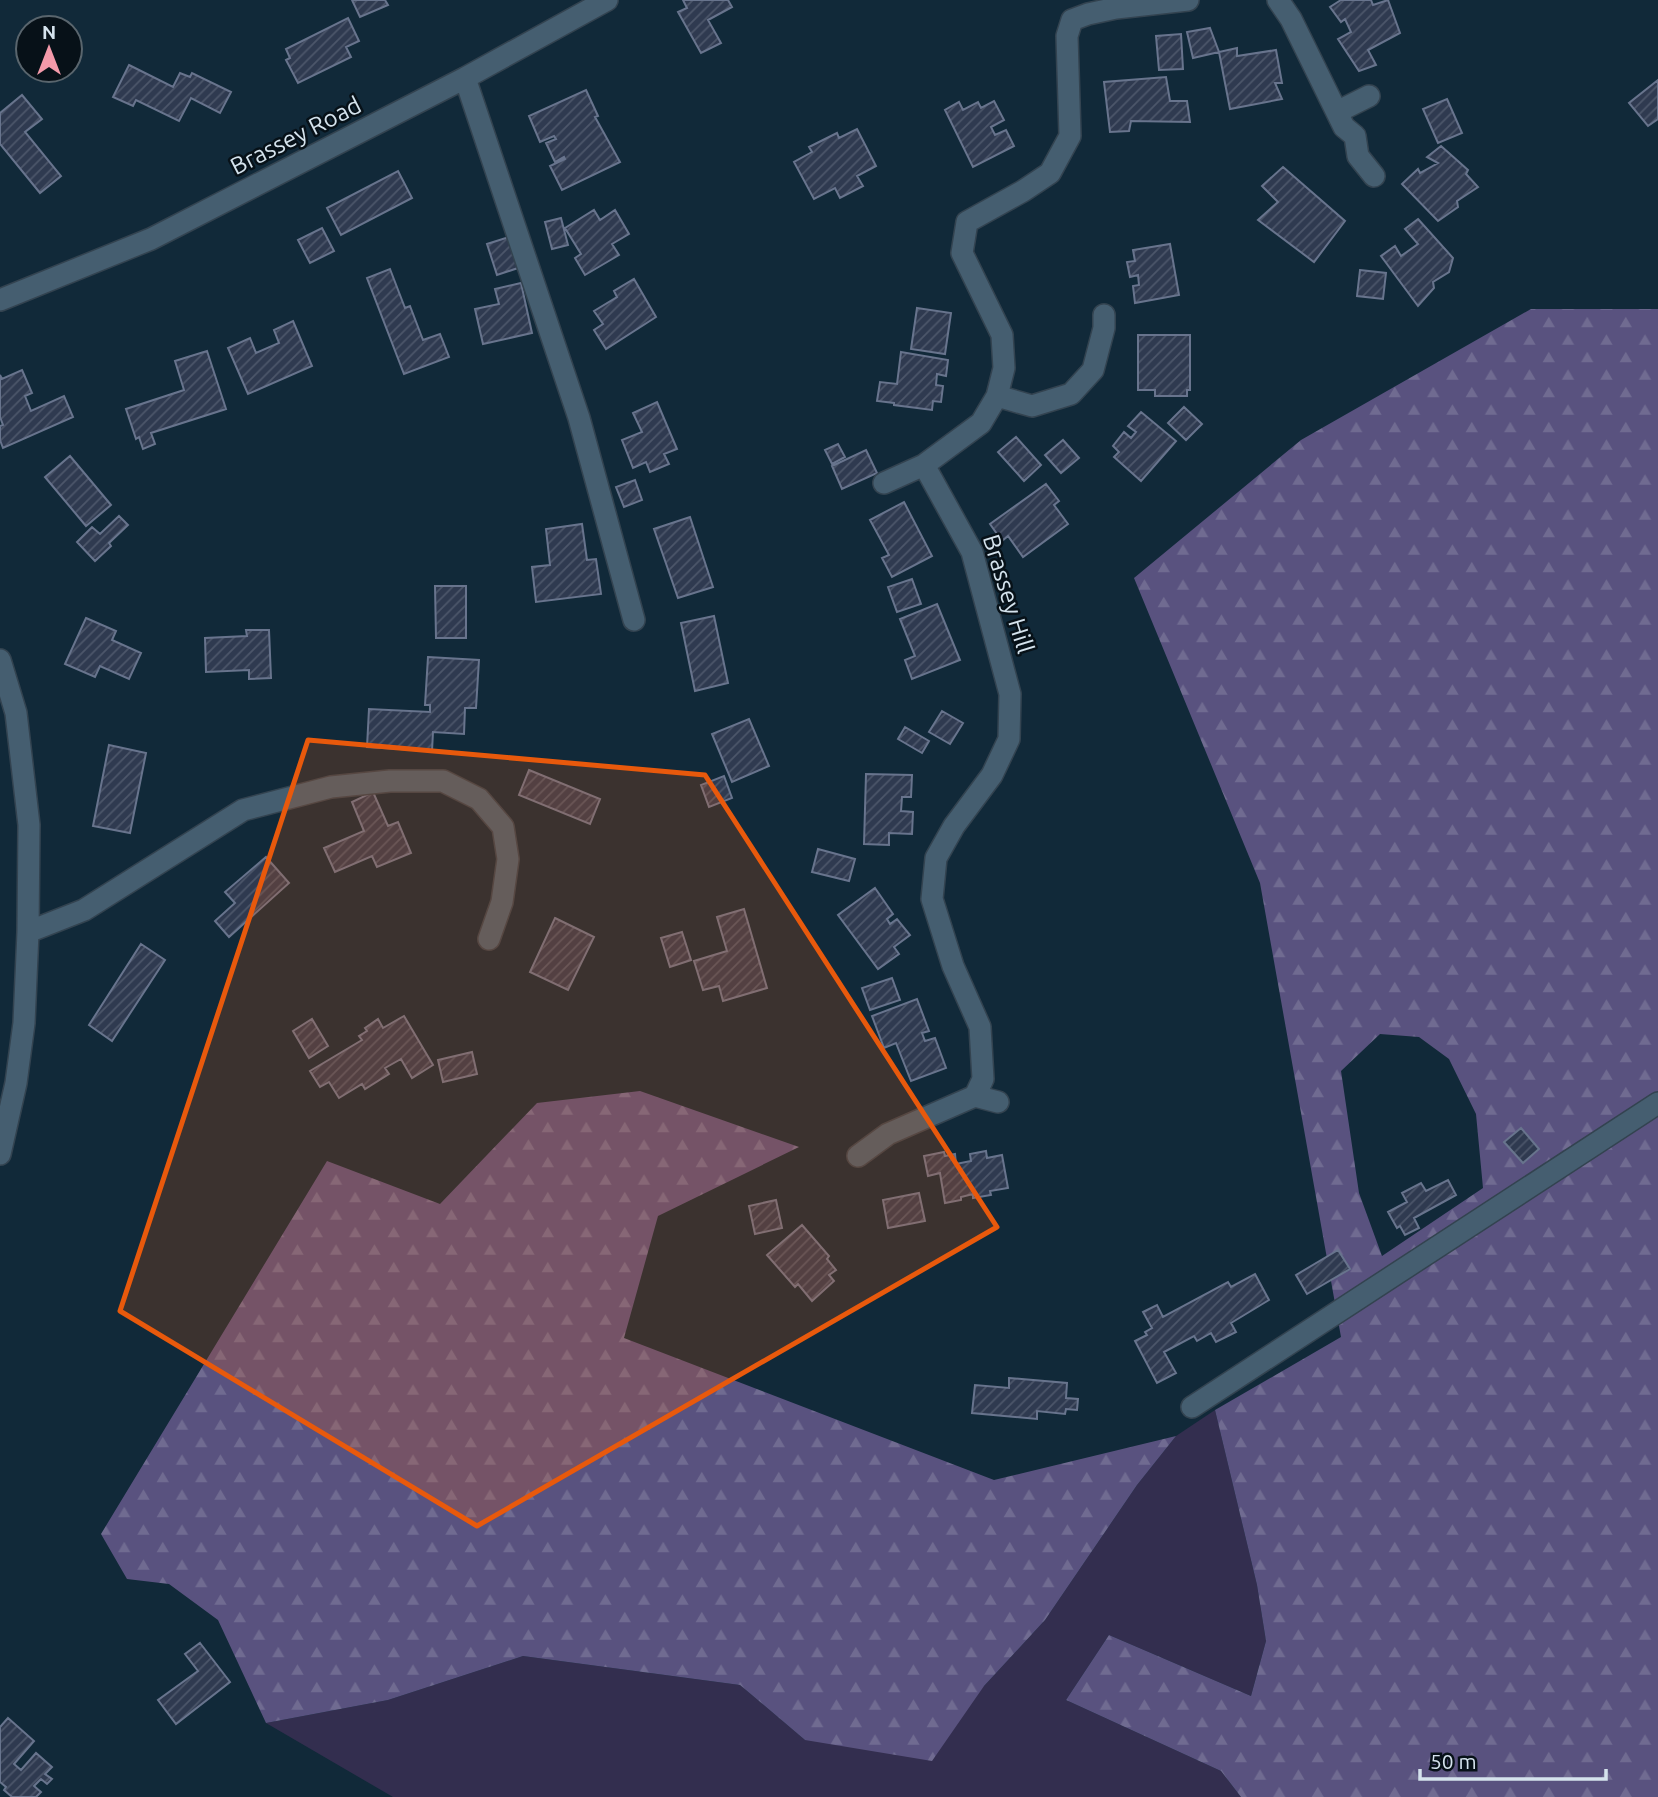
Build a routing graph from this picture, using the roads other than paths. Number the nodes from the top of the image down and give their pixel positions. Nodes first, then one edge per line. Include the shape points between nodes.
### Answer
1 (607, 0) edge
2 (1188, 0) edge
3 (1278, 0) edge
4 (1116, 4) edge
5 (465, 78) junction
6 (1369, 96) dead end
7 (1338, 112) junction
8 (1374, 177) dead end
9 (0, 300) edge
10 (1104, 315) dead end
11 (997, 396) junction
12 (924, 465) junction
13 (884, 483) dead end
14 (634, 620) dead end
15 (0, 660) edge
16 (28, 932) junction
17 (488, 939) dead end
18 (975, 1096) junction
19 (999, 1102) dead end
20 (1658, 1103) edge
21 (0, 1154) edge
22 (858, 1156) dead end
23 (1192, 1407) dead end

1 - 5 street, Brassey Road
2 - 4 street
3 - 7 street
4 - 11 street via 1072,20 1067,36 1070,136 1050,173 967,222 962,253 1002,335 1004,368
5 - 9 street, Brassey Road via 151,239
5 - 14 street via 579,418
6 - 7 street
7 - 8 street via 1344,127 1355,136 1358,156
10 - 11 street via 1093,370 1071,394 1032,406
11 - 12 street via 981,423
12 - 13 street
12 - 18 street, Brassey Hill via 972,552 1010,694 1009,739 992,775 936,858 932,899 979,1027 983,1079
15 - 16 street via 16,713 29,825
16 - 17 street via 84,911 243,810 331,787 443,781 479,799 503,827 508,859 502,902
16 - 21 street via 24,1023
18 - 19 street
18 - 22 street via 888,1134
20 - 23 street

